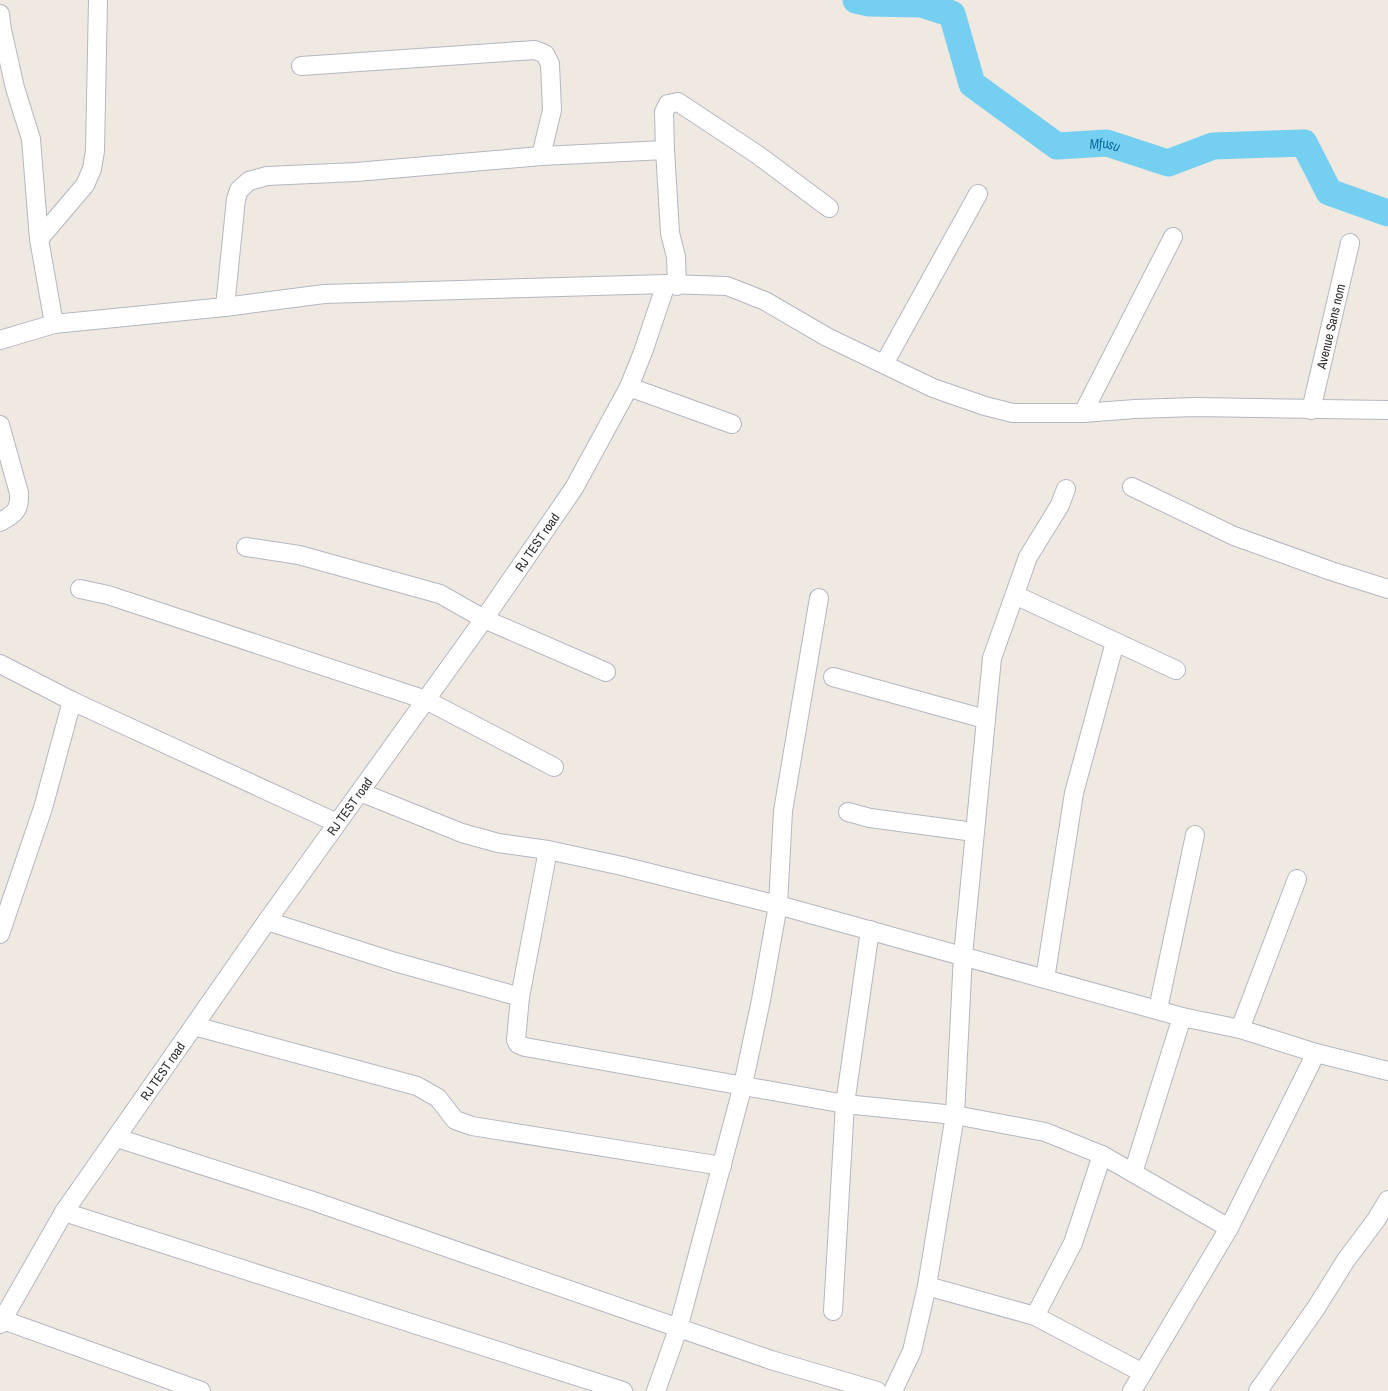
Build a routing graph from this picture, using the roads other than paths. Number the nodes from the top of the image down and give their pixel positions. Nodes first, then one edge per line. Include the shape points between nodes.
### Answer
1 (98, 0) edge
2 (0, 14) edge
3 (301, 66) dead end
4 (665, 150) junction
5 (540, 156) junction
6 (978, 194) dead end
7 (830, 208) dead end
8 (1173, 236) dead end
9 (39, 239) junction
10 (1350, 243) dead end
11 (672, 285) junction
12 (225, 307) junction
13 (54, 324) junction
14 (0, 340) edge
15 (884, 364) junction
16 (629, 387) junction
17 (1311, 410) junction
18 (1388, 410) edge
19 (1083, 413) junction
20 (732, 424) dead end
21 (0, 425) edge
22 (1132, 486) dead end
23 (1066, 489) dead end
24 (0, 522) edge
25 (246, 547) dead end
26 (80, 589) dead end
27 (1388, 589) edge
28 (1015, 595) junction
29 (819, 598) dead end
30 (484, 619) junction
31 (1116, 642) junction
32 (0, 664) edge
33 (1176, 670) dead end
34 (606, 672) dead end
35 (834, 677) dead end
36 (426, 700) junction
37 (72, 701) junction
38 (985, 719) junction
39 (554, 767) dead end
40 (360, 792) junction
41 (848, 812) dead end
42 (336, 823) junction
43 (974, 832) junction
44 (1194, 835) dead end
45 (548, 850) junction
46 (1297, 879) dead end
47 (6, 897) edge
48 (778, 905) junction
49 (267, 921) junction
50 (870, 930) junction
51 (0, 934) edge
52 (963, 955) junction
53 (1045, 979) junction
54 (520, 997) junction
55 (1158, 1009) junction
56 (1182, 1017) junction
57 (194, 1026) junction
58 (1240, 1029) junction
59 (1316, 1053) junction
60 (1388, 1071) edge
61 (743, 1085) junction
62 (845, 1104) junction
63 (955, 1115) junction
64 (118, 1138) junction
65 (1102, 1155) junction
66 (722, 1166) junction
67 (1133, 1173) junction
68 (1388, 1200) edge
69 (64, 1212) junction
70 (1229, 1228) junction
71 (927, 1286) junction
72 (833, 1311) dead end
73 (1035, 1316) junction
74 (1, 1322) edge
75 (678, 1329) junction
76 (1143, 1373) junction
77 (201, 1391) edge
78 (623, 1391) edge
79 (656, 1391) edge
80 (877, 1391) edge
81 (893, 1391) edge
82 (1132, 1391) edge
83 (1258, 1391) edge

1 - 9 street via 95,152 92,169 85,185
2 - 9 street via 15,88 31,139
3 - 5 street via 535,50 545,54 550,64 552,110
4 - 5 street
4 - 7 street via 664,112 668,104 678,102 758,155
4 - 11 street via 670,233 676,257
5 - 12 street via 356,172 267,176 249,181 239,190 236,199
6 - 15 street
8 - 19 street
9 - 13 street
10 - 17 street, Avenue Sans nom
11 - 12 street via 338,293
11 - 15 street via 727,286 765,301 827,337
11 - 16 street, RJ TEST road
12 - 13 street
13 - 14 street
15 - 19 street via 933,388 985,406 1014,413
16 - 20 street
16 - 30 street, RJ TEST road via 574,488
17 - 18 street
17 - 19 street via 1196,407 1135,408
21 - 24 street via 20,503 12,515
22 - 27 street via 1234,536
23 - 28 street via 1060,505 1028,557
25 - 30 street via 299,555 418,587 440,594
26 - 36 street via 108,595
28 - 31 street
28 - 38 street via 992,658
29 - 48 street via 783,812
30 - 34 street
30 - 36 street, RJ TEST road
31 - 33 street
31 - 53 street via 1074,793
32 - 37 street
35 - 38 street
36 - 39 street
36 - 40 street, RJ TEST road
37 - 42 street
37 - 47 street via 43,808
38 - 43 street
40 - 42 street, RJ TEST road
40 - 45 street via 462,832 498,843
41 - 43 street via 870,818
42 - 49 street, RJ TEST road
43 - 52 street
44 - 55 street
45 - 48 street
45 - 54 street
46 - 58 street
47 - 51 street
48 - 50 street
48 - 61 street
49 - 54 street via 395,962
49 - 57 street, RJ TEST road
50 - 52 street
50 - 62 street
52 - 53 street
52 - 63 street
53 - 55 street
54 - 61 street via 516,1040 525,1047
55 - 56 street
56 - 58 street
56 - 67 street
57 - 64 street, RJ TEST road
57 - 66 street via 417,1086 438,1098 455,1120 472,1126
58 - 59 street
59 - 60 street
59 - 70 street
61 - 62 street
61 - 66 street
62 - 63 street
62 - 72 street
63 - 65 street via 1045,1132
63 - 71 street
64 - 69 street, RJ TEST road
64 - 75 street via 310,1200
65 - 67 street
65 - 73 street via 1073,1243
66 - 75 street
67 - 70 street
68 - 83 street
69 - 74 street, RJ TEST road
69 - 78 street
70 - 76 street
71 - 73 street
71 - 81 street via 912,1351
73 - 76 street
74 - 77 street
75 - 79 street
75 - 80 street via 796,1368
76 - 82 street

